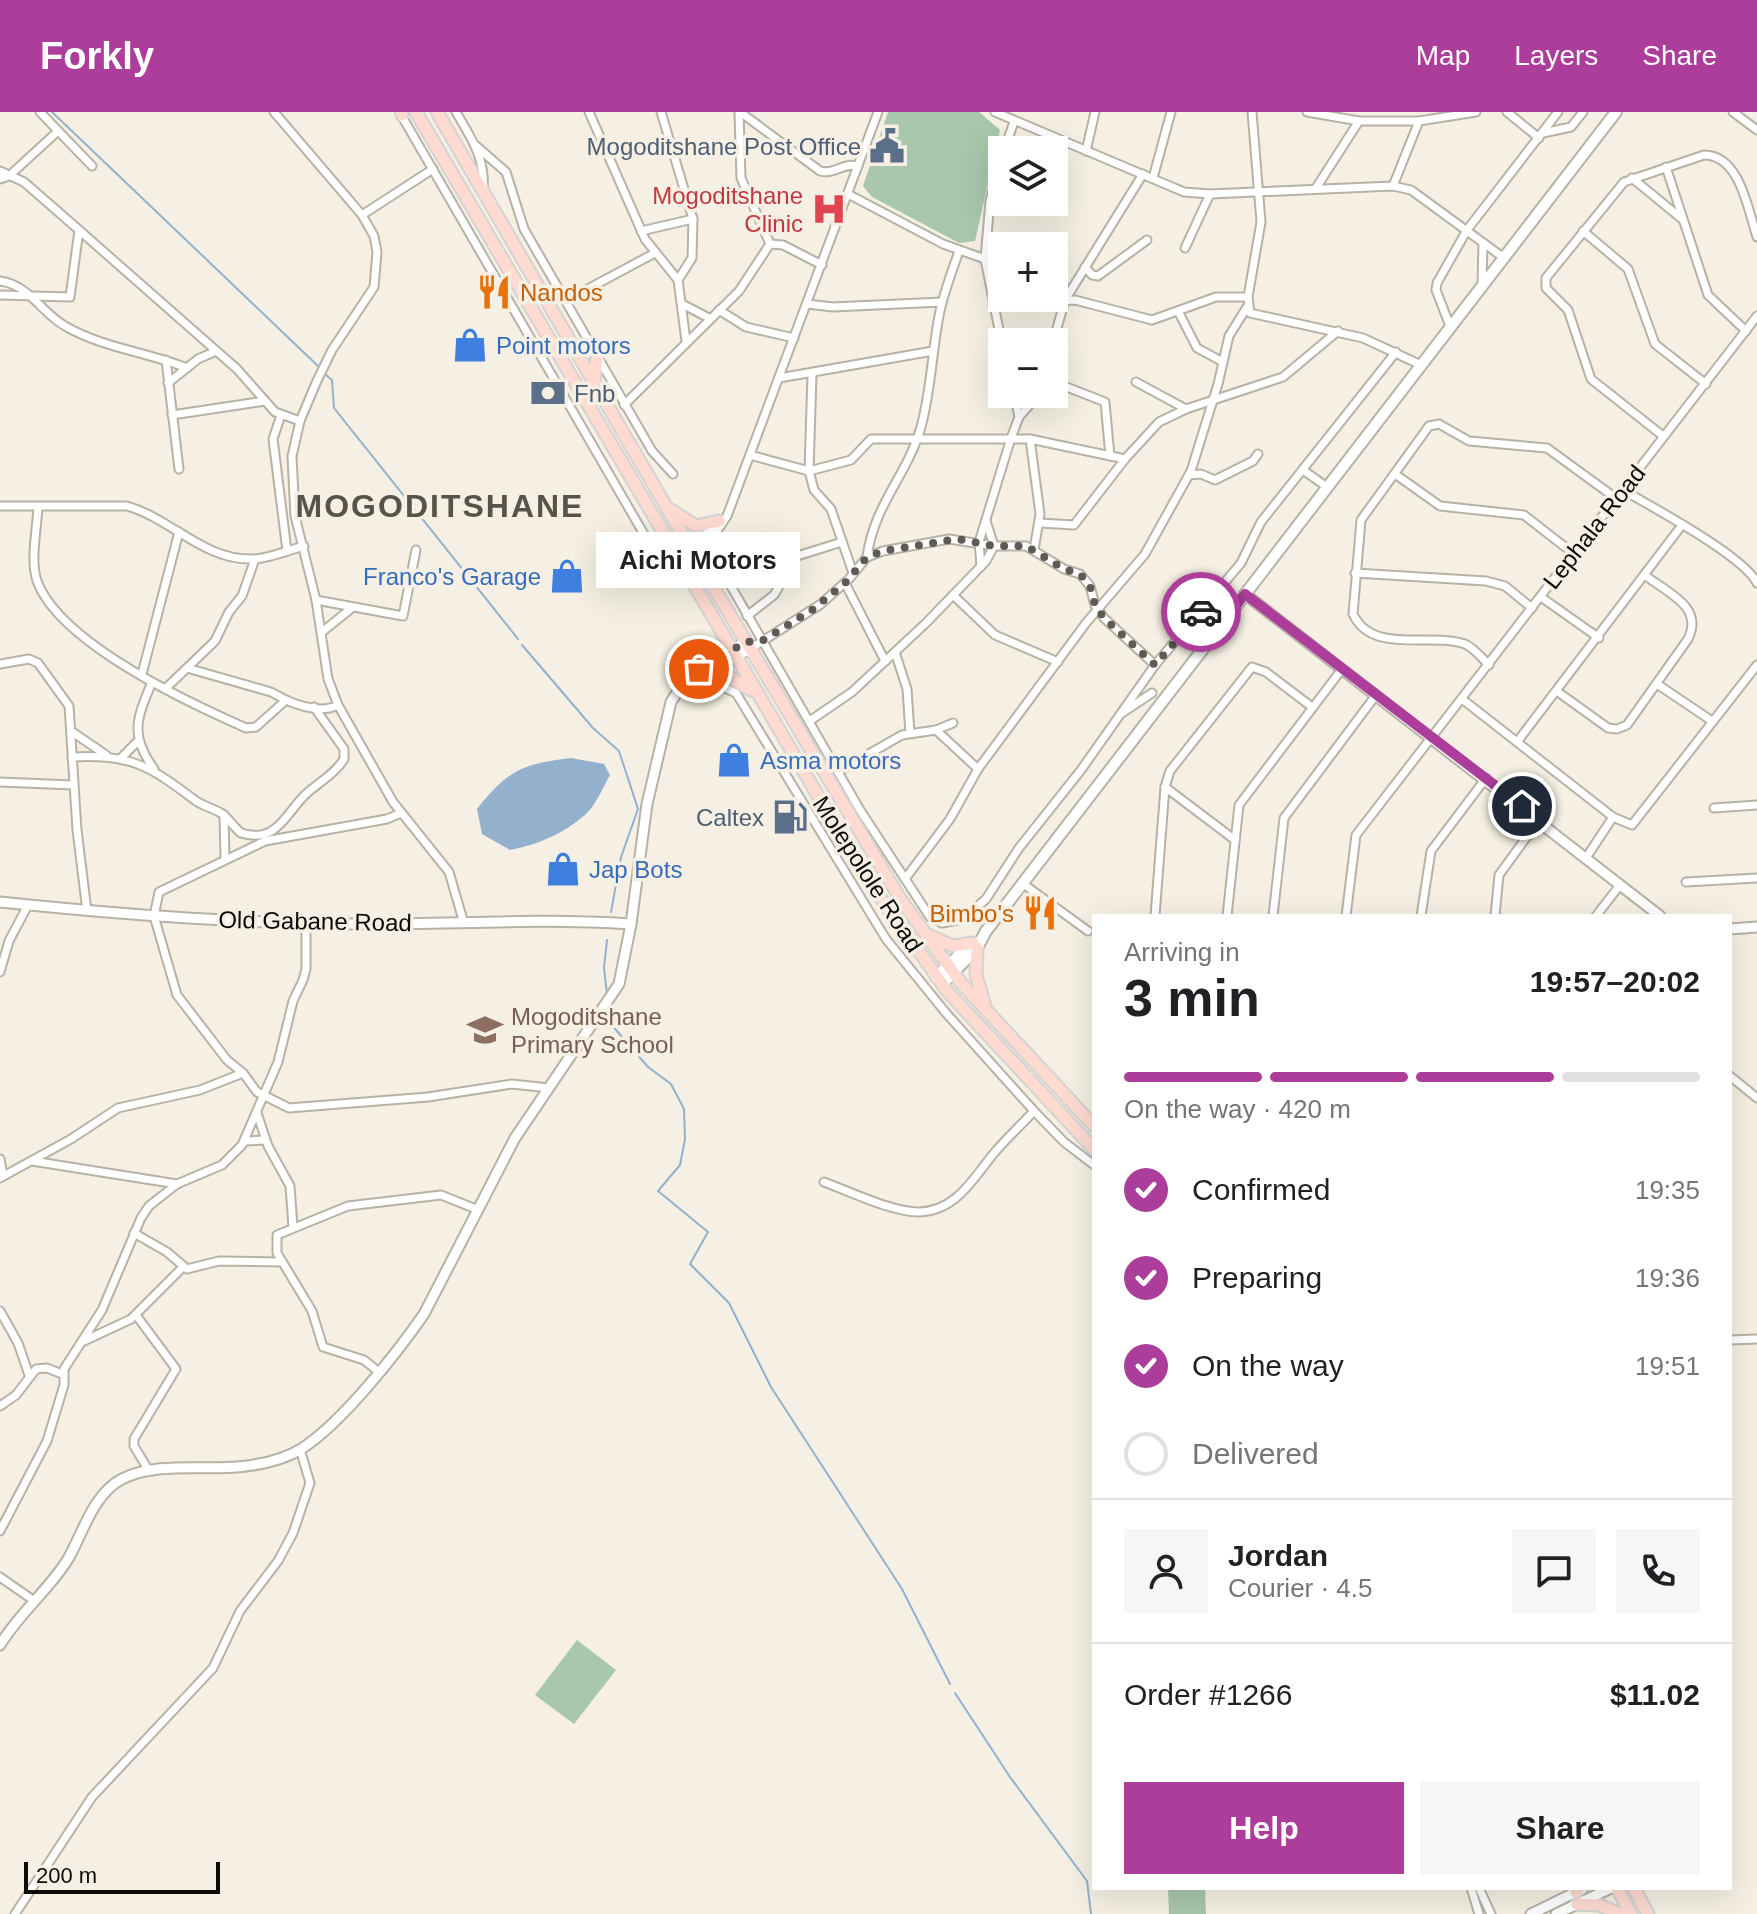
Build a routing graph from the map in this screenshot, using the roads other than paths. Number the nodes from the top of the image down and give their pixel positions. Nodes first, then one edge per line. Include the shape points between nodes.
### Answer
1 (40, 112) edge
2 (274, 112) edge
3 (416, 112) edge
4 (437, 112) edge
5 (456, 112) edge
6 (589, 112) edge
7 (661, 112) edge
8 (739, 112) edge
9 (878, 112) edge
10 (995, 112) edge
11 (1095, 112) edge
12 (1171, 112) edge
13 (1252, 112) edge
14 (1307, 112) edge
15 (1391, 112) edge
16 (1476, 112) edge
17 (1507, 112) edge
18 (1558, 112) edge
19 (1583, 112) edge
20 (1616, 112) edge
21 (1733, 112) edge
22 (401, 113) edge
23 (1359, 121) junction
24 (1391, 121) junction
25 (1419, 121) junction
26 (1014, 122) junction
27 (1757, 130) edge
28 (58, 131) junction
29 (1541, 135) junction
30 (1009, 136) edge
31 (475, 145) junction
32 (1086, 151) junction
33 (92, 166) dead end
34 (858, 166) junction
35 (1666, 167) junction
36 (433, 169) junction
37 (504, 170) junction
38 (0, 171) edge
39 (1143, 174) junction
40 (4, 177) edge
41 (484, 177) junction
42 (1153, 178) junction
43 (1632, 178) junction
44 (1393, 186) junction
45 (1316, 188) junction
46 (483, 191) junction
47 (1260, 192) junction
48 (848, 194) junction
49 (1210, 194) junction
50 (362, 215) junction
51 (989, 216) edge
52 (693, 219) junction
53 (1684, 221) junction
54 (79, 230) junction
55 (1467, 230) junction
56 (641, 231) junction
57 (1583, 231) junction
58 (1757, 237) edge
59 (1147, 240) dead end
60 (1483, 243) junction
61 (770, 244) junction
62 (1185, 248) dead end
63 (959, 251) junction
64 (655, 253) junction
65 (1504, 258) junction
66 (985, 259) junction
67 (822, 265) junction
68 (1085, 267) junction
69 (988, 276) edge
70 (678, 280) junction
71 (0, 281) edge
72 (1482, 285) junction
73 (540, 289) junction
74 (0, 295) edge
75 (31, 295) junction
76 (1068, 295) edge
77 (1068, 300) edge
78 (565, 301) junction
79 (942, 302) junction
80 (1247, 302) junction
81 (682, 304) junction
82 (807, 304) junction
83 (719, 310) junction
84 (1178, 311) junction
85 (1757, 316) edge
86 (709, 318) junction
87 (1450, 326) junction
88 (544, 328) junction
89 (1338, 331) junction
90 (1746, 331) junction
91 (531, 336) junction
92 (794, 338) junction
93 (686, 341) junction
94 (933, 351) junction
95 (214, 352) junction
96 (1396, 352) junction
97 (597, 358) junction
98 (166, 360) junction
99 (1223, 362) junction
100 (1421, 365) junction
101 (187, 368) junction
102 (812, 375) junction
103 (779, 378) junction
104 (1136, 382) dead end
105 (168, 383) junction
106 (594, 383) junction
107 (1706, 384) junction
108 (1068, 387) edge
109 (265, 401) junction
110 (1212, 402) junction
111 (624, 405) junction
112 (1017, 408) edge
113 (1027, 408) edge
114 (1186, 409) junction
115 (172, 415) junction
116 (281, 415) junction
117 (1019, 417) junction
118 (300, 421) junction
119 (1663, 436) junction
120 (1011, 438) junction
121 (1030, 439) junction
122 (916, 440) junction
123 (1258, 454) dead end
124 (750, 455) junction
125 (1110, 456) junction
126 (1125, 459) junction
127 (179, 469) dead end
128 (1303, 470) junction
129 (809, 471) junction
130 (673, 474) dead end
131 (1395, 474) junction
132 (1189, 475) junction
133 (1327, 487) junction
134 (1623, 490) junction
135 (1617, 499) junction
136 (0, 506) edge
137 (38, 507) junction
138 (667, 508) junction
139 (729, 510) junction
140 (295, 516) junction
141 (283, 517) junction
142 (719, 521) junction
143 (986, 521) junction
144 (1040, 523) junction
145 (1682, 525) junction
146 (179, 532) junction
147 (842, 542) junction
148 (979, 542) junction
149 (304, 546) junction
150 (994, 546) junction
151 (416, 550) dead end
152 (1034, 550) junction
153 (287, 551) junction
154 (693, 553) junction
155 (1574, 554) junction
156 (675, 555) junction
157 (867, 557) junction
158 (255, 559) junction
159 (660, 561) junction
160 (717, 562) dead end
161 (681, 566) junction
162 (981, 566) junction
163 (853, 573) junction
164 (1355, 573) junction
165 (1646, 576) junction
166 (845, 583) junction
167 (1757, 583) edge
168 (1245, 594) junction
169 (953, 595) junction
170 (1541, 597) junction
171 (316, 600) junction
172 (353, 607) junction
173 (1532, 608) junction
174 (1098, 609) junction
175 (1202, 610) junction
176 (747, 616) junction
177 (1223, 622) junction
178 (322, 632) junction
179 (1599, 638) junction
180 (754, 643) junction
181 (895, 652) junction
182 (732, 653) junction
183 (885, 661) junction
184 (1058, 662) junction
185 (0, 664) edge
186 (1155, 665) junction
187 (1489, 665) junction
188 (1757, 665) edge
189 (187, 668) junction
190 (1342, 669) junction
191 (142, 674) junction
192 (152, 682) junction
193 (688, 682) junction
194 (1657, 684) junction
195 (1141, 685) junction
196 (165, 689) junction
197 (754, 692) junction
198 (1558, 692) junction
199 (1152, 693) junction
200 (1376, 695) junction
201 (1163, 699) junction
202 (1462, 699) junction
203 (286, 700) junction
204 (338, 705) junction
205 (314, 707) junction
206 (1312, 707) junction
207 (1120, 714) junction
208 (811, 720) junction
209 (1712, 721) junction
210 (953, 723) dead end
211 (936, 730) junction
212 (71, 731) junction
213 (910, 733) junction
214 (1431, 738) junction
215 (358, 739) junction
216 (138, 741) junction
217 (1517, 742) junction
218 (344, 749) junction
219 (106, 755) junction
220 (72, 757) junction
221 (122, 757) junction
222 (154, 769) junction
223 (978, 769) junction
224 (839, 771) junction
225 (1486, 778) junction
226 (0, 782) edge
227 (73, 785) junction
228 (1165, 787) junction
229 (819, 799) junction
230 (1757, 805) edge
231 (807, 807) junction
232 (1714, 808) dead end
233 (860, 810) junction
234 (401, 813) junction
235 (224, 815) junction
236 (289, 817) junction
237 (1613, 817) junction
238 (1539, 820) junction
239 (855, 825) junction
240 (300, 836) junction
241 (264, 838) junction
242 (1235, 840) junction
243 (1586, 858) junction
244 (225, 859) junction
245 (1757, 878) edge
246 (905, 879) junction
247 (1686, 882) dead end
248 (1022, 883) junction
249 (1620, 885) junction
250 (0, 902) edge
251 (28, 905) junction
252 (87, 911) junction
253 (1155, 914) edge
254 (1227, 914) edge
255 (1273, 914) edge
256 (1346, 914) edge
257 (1421, 914) edge
258 (1495, 914) edge
259 (1598, 914) edge
260 (1657, 914) edge
261 (154, 916) junction
262 (463, 920) junction
263 (306, 922) junction
264 (631, 924) junction
265 (1757, 927) edge
266 (1732, 929) edge
267 (922, 931) junction
268 (1088, 931) dead end
269 (975, 945) junction
270 (950, 970) junction
271 (0, 972) edge
272 (939, 980) junction
273 (987, 1011) junction
274 (243, 1073) junction
275 (1732, 1078) edge
276 (549, 1088) junction
277 (264, 1095) junction
278 (1757, 1098) edge
279 (1034, 1111) junction
280 (257, 1113) junction
281 (1092, 1124) edge
282 (265, 1140) junction
283 (244, 1141) junction
284 (1092, 1147) edge
285 (0, 1159) edge
286 (32, 1161) junction
287 (1092, 1163) edge
288 (2, 1176) edge
289 (824, 1182) dead end
290 (177, 1184) junction
291 (476, 1209) junction
292 (293, 1227) junction
293 (134, 1233) junction
294 (280, 1262) junction
295 (183, 1267) junction
296 (0, 1311) edge
297 (136, 1315) junction
298 (1757, 1339) edge
299 (1732, 1340) edge
300 (84, 1341) junction
301 (379, 1372) junction
302 (62, 1374) junction
303 (29, 1375) junction
304 (0, 1406) edge
305 (300, 1449) junction
306 (149, 1471) junction
307 (0, 1531) edge
308 (0, 1577) edge
309 (33, 1600) junction
310 (0, 1645) edge
311 (1472, 1890) edge
312 (1480, 1890) edge
313 (1602, 1890) edge
314 (1618, 1890) edge
315 (1635, 1890) edge
316 (1575, 1896) edge
317 (15, 1914) edge
318 (1479, 1914) edge
319 (1491, 1914) edge
320 (1532, 1914) edge
321 (1556, 1914) edge
322 (1620, 1914) edge
323 (1631, 1914) edge
324 (1648, 1914) edge

1 - 28 street
2 - 50 street
3 - 88 main road, Molepolole Road
4 - 46 main road, Molepolole Road
5 - 31 street
6 - 56 street
7 - 52 street
8 - 34 street via 820,171
8 - 61 street via 741,178
9 - 34 street
10 - 26 street
11 - 32 street
12 - 42 street
13 - 47 street
14 - 23 street
15 - 24 street
16 - 25 street
17 - 29 street
18 - 29 street
19 - 29 street via 1571,127
20 - 65 main road
21 - 27 street
22 - 36 street
23 - 24 street
23 - 45 street
24 - 25 street
25 - 44 street
26 - 30 street
26 - 32 street
28 - 33 street
28 - 40 street
29 - 55 street
31 - 37 street
31 - 41 street
32 - 39 street
34 - 48 street
35 - 43 street
35 - 53 street
35 - 58 street via 1709,154 1730,167
36 - 50 street
36 - 91 street
37 - 41 street via 493,168
37 - 78 street via 524,229
38 - 40 street
39 - 42 street
39 - 68 street
40 - 54 street via 24,182
41 - 46 street
42 - 49 street via 1184,192
43 - 53 street
43 - 57 street
44 - 45 street
44 - 55 street via 1411,190
45 - 47 street
46 - 73 main road, Molepolole Road
47 - 49 street
47 - 80 street via 1259,235
48 - 63 street
48 - 67 street
49 - 62 street
50 - 118 street via 377,246 376,282 332,350
51 - 66 street
52 - 56 street
52 - 70 street via 692,258
53 - 90 street via 1708,295
54 - 75 street via 71,296
54 - 95 street
55 - 60 street
55 - 87 street via 1436,287
56 - 64 street
57 - 107 street via 1628,269 1655,344
57 - 119 street via 1546,278 1546,288 1568,310 1591,379
59 - 68 street via 1098,276
60 - 65 street
60 - 72 street
61 - 67 street
61 - 83 street via 745,283
63 - 66 street
63 - 79 street
64 - 70 street
64 - 78 street
65 - 72 main road
66 - 69 street
67 - 82 street
68 - 76 street
70 - 81 street
71 - 75 street
72 - 87 main road
73 - 88 main road via 550,323
73 - 106 main road, Molepolole Road
74 - 75 street
75 - 98 street via 61,324 90,339
77 - 84 street via 1152,320
78 - 97 street
79 - 82 street
79 - 94 street
80 - 84 street via 1216,297
80 - 89 street via 1250,313 1259,317
80 - 99 street via 1229,336
81 - 86 street
81 - 93 street
82 - 92 street
83 - 86 street
83 - 92 street via 746,327
84 - 99 street via 1197,348
85 - 90 street, Lephala Road
86 - 93 street
87 - 100 main road
88 - 91 street
88 - 156 main road, Molepolole Road
89 - 96 street
89 - 110 street via 1283,377
90 - 107 street, Lephala Road
91 - 159 street
92 - 103 street
93 - 111 street
94 - 102 street
94 - 122 street
95 - 101 street
95 - 109 street
96 - 100 street
96 - 128 street
97 - 106 main road
97 - 111 street
98 - 101 street
98 - 105 street
99 - 110 street
100 - 133 main road
101 - 105 street
102 - 103 street
102 - 129 street
103 - 124 street
104 - 114 street
105 - 115 street
106 - 138 main road, Molepolole Road
107 - 119 street, Lephala Road
108 - 125 street via 1105,402
109 - 115 street
109 - 116 street
110 - 114 street
110 - 132 street
111 - 130 street
112 - 117 street
113 - 117 street
114 - 126 street via 1159,422
115 - 127 street
116 - 118 street
116 - 141 street via 273,439
117 - 120 street
118 - 140 street via 291,468
119 - 134 street, Lephala Road
120 - 121 street
120 - 122 street
120 - 143 street
121 - 125 street
121 - 144 street
122 - 129 street via 871,439 851,460
122 - 157 street via 878,513
123 - 132 street via 1215,480
124 - 129 street
124 - 139 street
125 - 126 street
126 - 144 street via 1074,525
128 - 133 street
128 - 175 street via 1253,533 1241,563
129 - 147 street
131 - 135 street via 1429,426 1439,424 1469,441 1547,448
131 - 155 street via 1440,506 1524,515
131 - 164 street via 1361,520
132 - 174 street via 1140,563
133 - 168 main road
134 - 135 street, Lephala Road
134 - 145 street
135 - 155 street, Lephala Road
136 - 137 street
137 - 146 street via 127,506
137 - 191 street via 35,571 42,590 78,631
138 - 142 main road via 696,526
138 - 154 main road, Molepolole Road
139 - 142 street
139 - 154 street via 711,543
140 - 141 street
140 - 149 street
141 - 153 street
142 - 154 street
143 - 148 street
143 - 150 street
144 - 152 street
145 - 165 street
145 - 167 street
146 - 158 street via 213,552
146 - 191 street
147 - 163 street
147 - 176 street via 797,556 774,595
148 - 150 street
148 - 157 street via 949,539
148 - 162 street
149 - 153 street
149 - 171 street
150 - 152 street via 1020,544
150 - 162 street
151 - 172 street via 403,616
152 - 174 street via 1080,574
153 - 158 street
154 - 156 street
154 - 161 street
154 - 180 main road, Molepolole Road
155 - 170 street, Lephala Road
156 - 159 street
156 - 161 main road, Molepolole Road
157 - 163 street
158 - 189 street via 242,596 215,641
159 - 161 street via 667,574
160 - 176 street
161 - 182 main road, Molepolole Road
162 - 169 street
163 - 166 street
164 - 173 street via 1486,581 1505,586
164 - 187 street via 1353,614 1368,631 1388,639 1464,644
165 - 179 street
165 - 194 street via 1688,607 1693,618 1688,639
166 - 180 street via 812,610
166 - 183 street
168 - 177 main road
168 - 190 street
169 - 181 street
169 - 184 street via 995,635
170 - 173 street, Lephala Road
170 - 179 street
171 - 172 street
171 - 178 street
172 - 178 street
173 - 187 street, Lephala Road
174 - 184 street
174 - 186 street
175 - 177 street
175 - 186 street
176 - 180 street
177 - 201 main road
178 - 204 street via 328,679
179 - 198 street
180 - 182 street
180 - 208 street
180 - 239 main road, Molepolole Road
181 - 183 street
181 - 213 street via 907,689
182 - 193 street
182 - 197 main road, Molepolole Road
183 - 208 street
184 - 223 street
185 - 212 street via 29,659 43,667 69,706
186 - 195 street
187 - 202 street, Lephala Road
188 - 209 street
189 - 196 street
189 - 203 street
190 - 200 street
190 - 206 street
191 - 192 street
192 - 196 street
192 - 216 street via 139,711
193 - 197 main road via 726,675
193 - 231 street via 716,684 736,693
193 - 264 street via 671,702 664,725
194 - 198 street via 1627,725 1617,729
194 - 209 street
195 - 199 street
195 - 207 street
196 - 203 street via 251,729
197 - 229 main road, Molepolole Road
198 - 217 street
199 - 201 street
199 - 207 street
200 - 214 street
200 - 255 street via 1284,818
201 - 248 main road
202 - 214 street, Lephala Road
202 - 217 street
203 - 205 street
204 - 205 street
204 - 215 street
205 - 218 street
206 - 228 street via 1252,667 1170,771
206 - 242 street via 1242,799
207 - 246 street via 969,915 936,921
208 - 224 street
209 - 237 street via 1637,823 1627,826
210 - 211 street
211 - 213 street
211 - 223 street
212 - 219 street
212 - 220 street
213 - 224 street
214 - 225 street
214 - 256 street, Lephala Road via 1356,835
215 - 218 street
215 - 234 street
216 - 221 street
216 - 222 street
217 - 237 street
218 - 236 street via 339,767
219 - 220 street
219 - 221 street
220 - 227 street
221 - 222 street
222 - 235 street via 201,805
223 - 246 street via 950,819
224 - 233 street
225 - 238 street
225 - 257 street via 1431,851
226 - 227 street
227 - 252 street
228 - 242 street
228 - 253 street
229 - 231 street
229 - 272 main road, Molepolole Road via 874,891
230 - 232 street
231 - 279 street via 886,939
233 - 239 main road
233 - 246 street
234 - 240 street
234 - 262 street via 449,872
235 - 241 street via 241,833
235 - 244 street
236 - 240 street via 290,830
236 - 241 street
237 - 243 street
238 - 243 street
238 - 258 street via 1499,875
239 - 267 main road, Molepolole Road
240 - 241 street
241 - 244 street
242 - 254 street
243 - 249 street
244 - 261 street via 159,892
245 - 247 street
248 - 268 street
248 - 269 main road
249 - 259 street
249 - 260 street
250 - 251 street, Old Gabane Road
251 - 252 street, Old Gabane Road
251 - 271 street
252 - 261 street, Old Gabane Road
261 - 263 street, Old Gabane Road
261 - 274 street via 177,995
262 - 263 street, Old Gabane Road
262 - 264 street, Old Gabane Road
263 - 277 street via 306,969
264 - 276 street via 619,984
265 - 266 street
267 - 269 main road via 953,946
267 - 270 main road, Molepolole Road
269 - 270 main road
269 - 273 main road via 977,985
270 - 272 main road
270 - 273 main road, Molepolole Road
272 - 284 main road, Molepolole Road
273 - 281 main road, Molepolole Road
274 - 277 street
274 - 286 street via 200,1090 118,1108
275 - 278 street
276 - 277 street via 512,1084 295,1110
276 - 291 street
277 - 280 street
279 - 287 street
279 - 289 street via 966,1189 936,1209 903,1210
280 - 282 street
280 - 283 street
282 - 283 street
282 - 292 street via 290,1186
283 - 290 street via 222,1165
285 - 288 street
286 - 288 street
286 - 290 street
290 - 293 street via 149,1206
291 - 292 street via 441,1195 348,1206
291 - 301 street via 424,1314
292 - 294 street via 277,1235
293 - 295 street
293 - 300 street
294 - 295 street via 219,1261
294 - 301 street via 312,1311 323,1347 364,1360
295 - 297 street
296 - 303 street
297 - 300 street
297 - 306 street via 176,1369 134,1439
298 - 299 street
300 - 302 street
301 - 305 street
302 - 303 street via 41,1367
302 - 307 street via 64,1385 47,1441
303 - 304 street via 16,1395
305 - 306 street via 271,1462
305 - 317 street via 310,1483 293,1533 240,1611 213,1668 92,1797
306 - 309 street via 122,1479 105,1493 65,1563
308 - 309 street
309 - 310 street
311 - 318 street
312 - 319 street
313 - 316 street
314 - 323 main road
315 - 324 main road
316 - 320 street
316 - 321 street
316 - 322 main road

